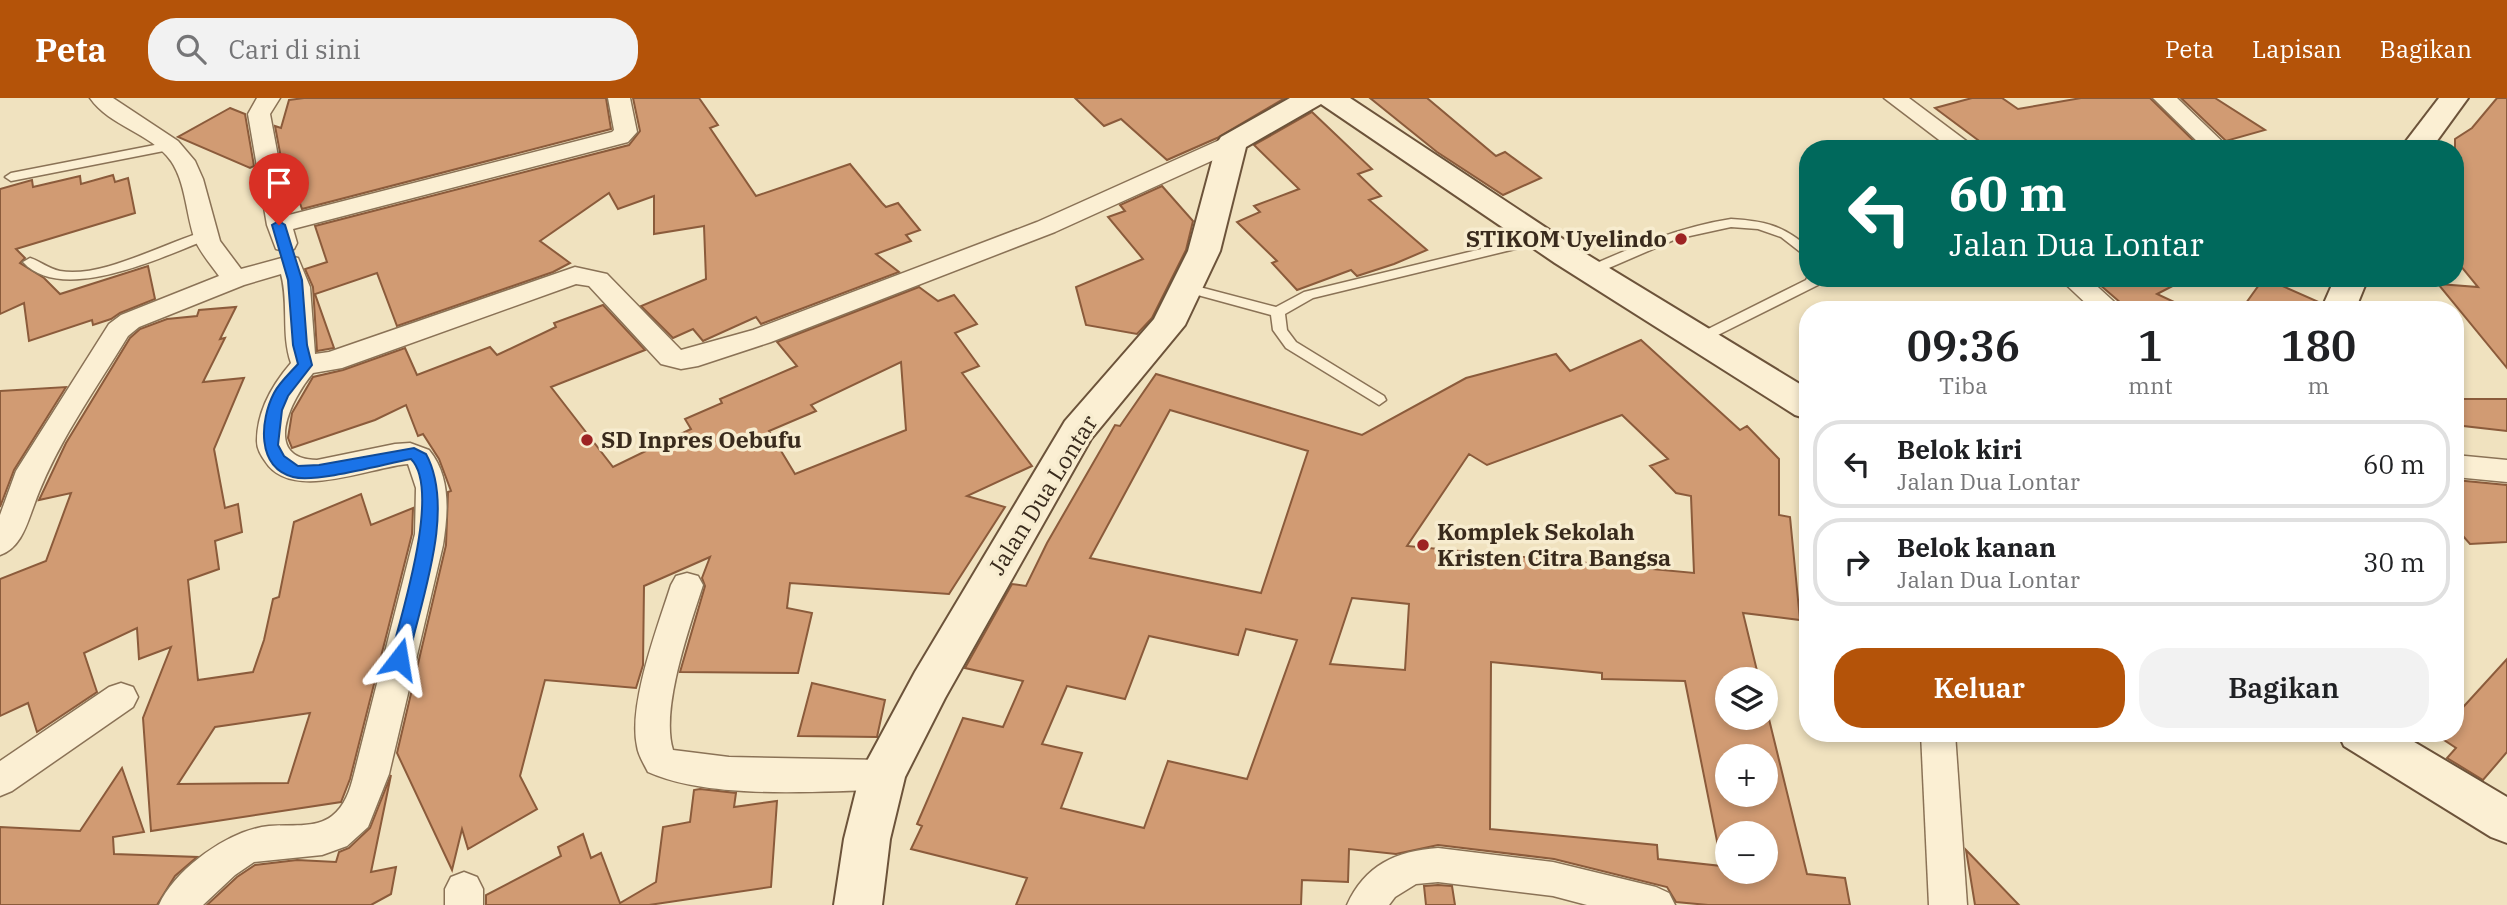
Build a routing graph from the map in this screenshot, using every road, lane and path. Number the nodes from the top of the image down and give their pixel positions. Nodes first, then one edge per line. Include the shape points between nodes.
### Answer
1 (102, 98) edge
2 (269, 98) edge
3 (619, 98) edge
4 (1311, 98) edge
5 (1331, 98) edge
6 (1895, 98) edge
7 (2164, 98) edge
8 (2454, 98) edge
9 (1953, 140) edge
10 (2209, 140) edge
11 (2421, 140) edge
12 (1232, 143) junction
13 (170, 146) junction
14 (11, 177) dead end
15 (279, 225) junction
16 (206, 235) junction
17 (1539, 239) junction
18 (1799, 246) edge
19 (30, 262) dead end
20 (289, 264) junction
21 (1590, 271) junction
22 (235, 279) junction
23 (1803, 287) edge
24 (2083, 287) edge
25 (1188, 288) junction
26 (2099, 301) edge
27 (1278, 312) junction
28 (1697, 340) junction
29 (305, 365) junction
30 (1380, 400) dead end
31 (1799, 401) edge
32 (2464, 467) edge
33 (2507, 471) edge
34 (0, 543) edge
35 (687, 585) dead end
36 (121, 697) dead end
37 (1939, 742) edge
38 (2375, 742) edge
39 (883, 775) junction
40 (0, 780) edge
41 (2507, 822) edge
42 (178, 905) edge
43 (858, 905) edge
44 (1366, 905) edge
45 (1656, 905) edge
46 (1948, 905) edge

1 - 13 street
2 - 15 street via 259,114
3 - 15 street via 626,127 620,137
4 - 12 street
5 - 17 street
6 - 9 street
7 - 10 street
8 - 11 street
12 - 25 street, Jalan Dua Lontar via 1204,251
12 - 29 street via 1046,227 698,357 671,357 598,280 575,275 332,361
13 - 14 lane
13 - 16 street via 191,179
15 - 20 street
16 - 19 lane via 91,273 65,276
16 - 22 street
17 - 21 street
17 - 27 lane via 1309,295
18 - 21 lane via 1769,227 1721,222 1661,240
20 - 22 street
20 - 29 street
21 - 28 street
22 - 34 street via 130,321 118,331 31,471 10,529
23 - 28 lane
24 - 26 street
25 - 27 lane
25 - 39 street, Jalan Dua Lontar via 1168,325 1078,430
27 - 30 lane via 1281,334 1291,345
28 - 31 street
29 - 42 street via 281,394 275,410 271,445 278,460 295,472 319,471 414,453 421,458 429,479 431,524 425,551 373,767 356,815 339,833 253,846 234,855
32 - 33 street
35 - 39 street via 660,671 652,741 658,760 667,767 693,770
36 - 40 street
37 - 46 street
38 - 41 street
39 - 43 street, Jalan Dua Lontar via 867,839
44 - 45 street via 1382,884 1410,867 1438,865 1553,879

